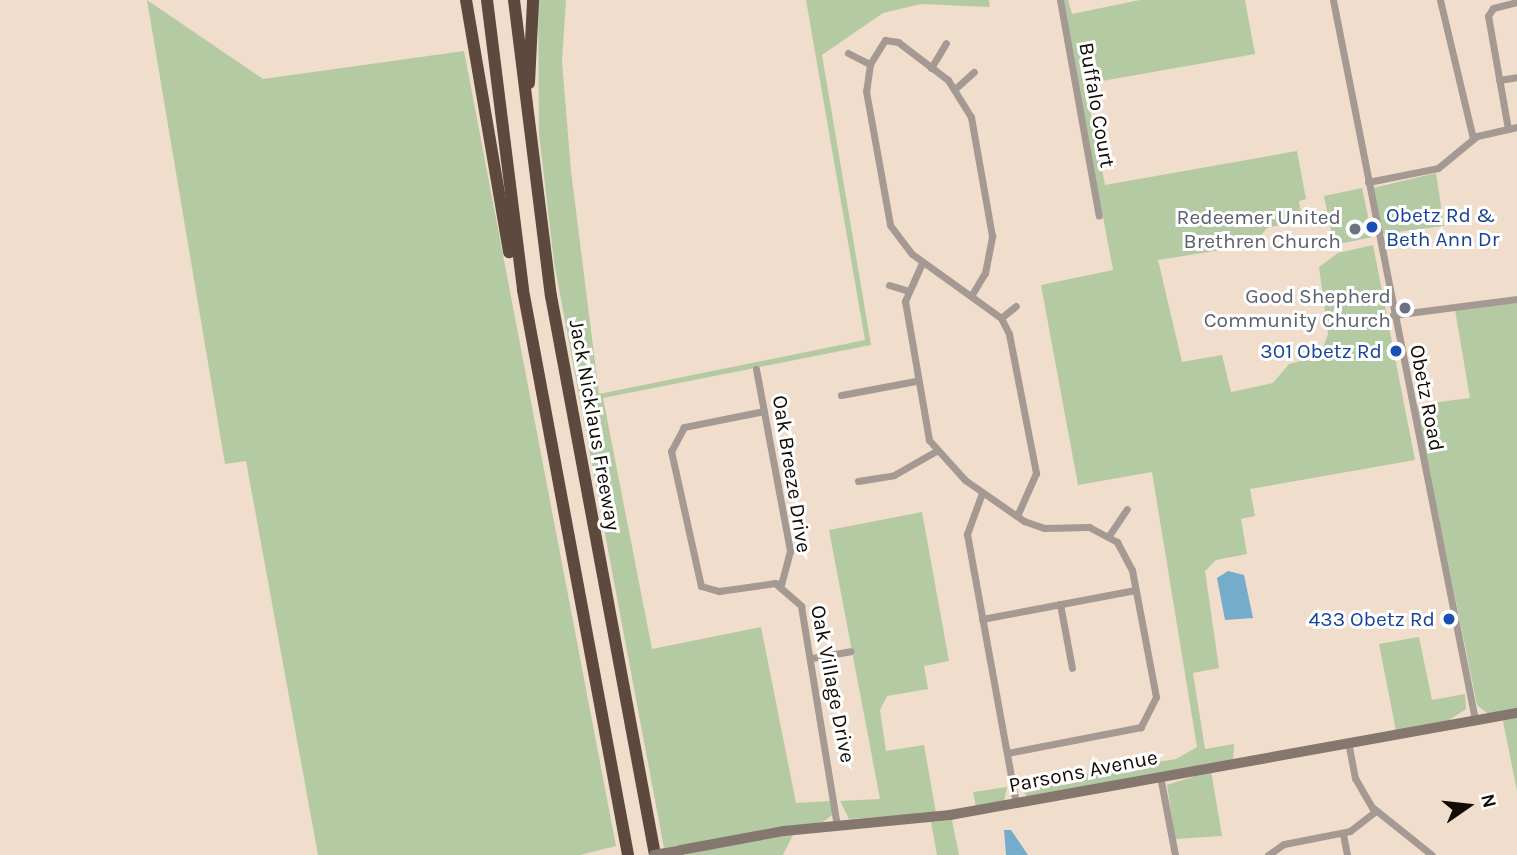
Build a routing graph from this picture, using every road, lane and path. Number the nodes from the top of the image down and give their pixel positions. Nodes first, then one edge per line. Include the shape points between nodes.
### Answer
1 (466, 0) edge
2 (475, 0) edge
3 (487, 0) edge
4 (514, 0) edge
5 (533, 0) edge
6 (1060, 0) edge
7 (1333, 0) edge
8 (1440, 0) edge
9 (1517, 2) edge
10 (946, 43) dead end
11 (848, 53) dead end
12 (870, 64) junction
13 (932, 68) junction
14 (974, 72) dead end
15 (1517, 77) edge
16 (1499, 80) junction
17 (956, 88) junction
18 (1517, 127) edge
19 (1508, 129) junction
20 (1473, 138) junction
21 (492, 151) junction
22 (531, 156) junction
23 (1368, 182) junction
24 (1099, 216) dead end
25 (922, 262) junction
26 (890, 285) dead end
27 (905, 290) junction
28 (971, 296) junction
29 (1517, 299) edge
30 (1016, 306) dead end
31 (1393, 315) junction
32 (1001, 318) junction
33 (756, 369) dead end
34 (537, 371) junction
35 (916, 381) junction
36 (841, 394) dead end
37 (764, 411) junction
38 (936, 451) junction
39 (858, 481) dead end
40 (982, 493) junction
41 (1127, 509) dead end
42 (1017, 516) junction
43 (1110, 534) junction
44 (781, 584) junction
45 (1135, 590) junction
46 (1059, 604) junction
47 (982, 619) junction
48 (850, 651) dead end
49 (812, 658) junction
50 (1072, 668) dead end
51 (1517, 713) edge
52 (1475, 720) junction
53 (1348, 742) junction
54 (1007, 753) junction
55 (1160, 776) junction
56 (1016, 803) junction
57 (1376, 811) junction
58 (838, 826) junction
59 (1343, 834) junction
60 (628, 855) edge
61 (654, 855) edge
62 (1175, 855) edge
63 (1268, 855) edge
64 (1347, 855) edge
65 (1432, 855) edge

1 - 21 highway
2 - 21 highway
3 - 34 highway via 505,168
4 - 22 highway, Jack Nicklaus Freeway
5 - 22 highway
6 - 24 street, Buffalo Court
7 - 23 street, Obetz Road
8 - 20 street
9 - 16 street via 1490,11
10 - 13 street
11 - 12 street
12 - 13 street via 883,41 898,42
12 - 25 street via 867,104 890,225
13 - 17 street
14 - 17 street
15 - 16 street
16 - 19 street
17 - 28 street via 971,117 992,236 985,273
18 - 19 street
19 - 20 street
20 - 23 street via 1438,168
21 - 34 highway
22 - 61 highway, Jack Nicklaus Freeway
23 - 31 street, Obetz Road
25 - 27 street
25 - 28 street
26 - 27 street
27 - 35 street
28 - 32 street
29 - 31 street
30 - 32 street
31 - 52 street, Obetz Road
32 - 42 street via 1014,348 1036,473
33 - 37 street, Oak Breeze Drive
34 - 60 highway
35 - 36 street
35 - 38 street
37 - 44 street, Oak Breeze Drive via 790,551
37 - 44 street via 688,426 674,436 671,451 697,581 719,591
38 - 39 street via 894,475
38 - 40 street
40 - 42 street
40 - 47 street via 967,534
41 - 43 street
42 - 43 street via 1034,526 1089,527
43 - 45 street via 1129,560
44 - 49 street, Oak Village Drive via 801,606
45 - 46 street
45 - 54 street via 1156,697 1150,719 1130,730
46 - 47 street
46 - 50 street
47 - 54 street
48 - 49 street
49 - 58 street, Oak Village Drive
51 - 52 street, Parsons Avenue
52 - 53 street, Parsons Avenue
53 - 55 street, Parsons Avenue
53 - 57 street via 1355,778
54 - 56 street
55 - 56 street, Parsons Avenue
55 - 62 street
56 - 58 street, Parsons Avenue
57 - 59 street
57 - 65 street
58 - 61 street, Parsons Avenue, bridge
59 - 63 street via 1284,844
59 - 64 street

